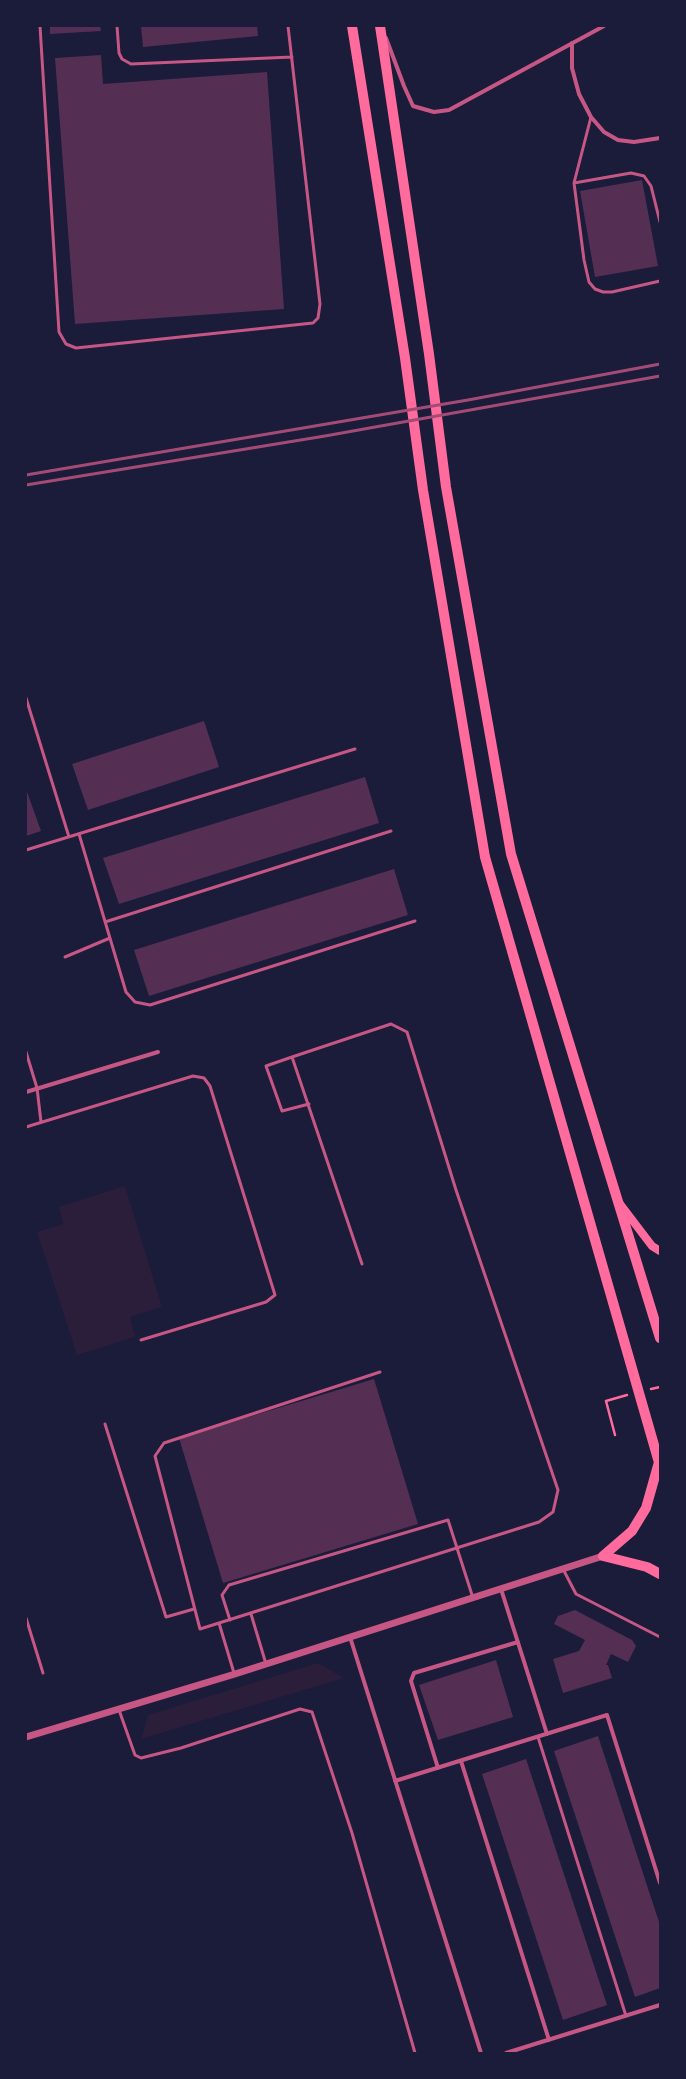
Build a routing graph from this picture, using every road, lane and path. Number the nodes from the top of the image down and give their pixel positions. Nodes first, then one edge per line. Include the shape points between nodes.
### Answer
1 (40, 26) edge
2 (117, 26) edge
3 (288, 26) edge
4 (352, 26) edge
5 (381, 26) edge
6 (604, 26) edge
7 (572, 43) junction
8 (292, 57) junction
9 (590, 117) junction
10 (660, 138) edge
11 (574, 183) junction
12 (660, 222) edge
13 (660, 281) edge
14 (26, 698) edge
15 (355, 749) dead end
16 (391, 831) dead end
17 (79, 834) junction
18 (69, 837) junction
19 (26, 850) edge
20 (415, 921) dead end
21 (105, 922) junction
22 (110, 938) junction
23 (65, 957) dead end
24 (26, 1052) edge
25 (158, 1052) dead end
26 (292, 1057) junction
27 (37, 1088) junction
28 (26, 1092) edge
29 (309, 1104) junction
30 (41, 1122) junction
31 (26, 1127) edge
32 (615, 1197) junction
33 (660, 1251) edge
34 (362, 1264) dead end
35 (660, 1338) edge
36 (141, 1340) dead end
37 (380, 1372) dead end
38 (606, 1401) dead end
39 (105, 1424) dead end
40 (615, 1435) dead end
41 (659, 1464) edge
42 (457, 1547) junction
43 (603, 1556) junction
44 (563, 1569) junction
45 (660, 1574) edge
46 (501, 1589) junction
47 (473, 1598) junction
48 (194, 1609) junction
49 (251, 1614) junction
50 (26, 1618) edge
51 (230, 1620) junction
52 (219, 1623) junction
53 (660, 1637) edge
54 (350, 1638) junction
55 (518, 1642) junction
56 (266, 1664) junction
57 (43, 1673) dead end
58 (235, 1674) junction
59 (118, 1708) junction
60 (547, 1734) junction
61 (26, 1737) edge
62 (538, 1737) junction
63 (461, 1761) junction
64 (438, 1768) junction
65 (395, 1781) junction
66 (660, 1883) edge
67 (660, 2005) edge
68 (626, 2016) junction
69 (549, 2040) junction
70 (415, 2053) edge
71 (481, 2053) edge
72 (506, 2053) edge

1 - 8 lane via 59,332 66,344 76,348 313,323 318,318 320,304
2 - 8 lane via 119,53 122,59 131,64
3 - 8 lane
4 - 41 main road via 405,358 423,490 485,857
5 - 7 street via 413,106 434,112 449,110
5 - 32 main road via 446,487 511,854
6 - 7 street
7 - 9 street via 572,68 579,94
9 - 10 street via 604,132 618,140 634,142
9 - 11 lane
11 - 12 lane via 631,173 644,176 651,186
11 - 13 lane via 584,260 589,282 595,289 612,292
14 - 18 lane
15 - 17 lane
16 - 21 lane
17 - 18 lane
17 - 21 lane
18 - 19 lane
20 - 22 lane via 150,1005 135,1002 126,992
21 - 22 lane
22 - 23 lane
24 - 27 lane
25 - 27 street
26 - 29 lane
26 - 29 lane via 266,1066 282,1111
26 - 42 lane via 391,1024 408,1032 456,1190 558,1490 553,1512 539,1522
27 - 28 street
27 - 30 lane
29 - 34 lane
30 - 31 lane
30 - 36 lane via 193,1076 204,1078 210,1086 275,1295 266,1302
32 - 33 main road via 652,1246
32 - 35 main road
37 - 48 lane via 164,1443 155,1456
38 - 40 path
39 - 48 lane via 166,1617
41 - 43 main road via 646,1508 632,1531
42 - 47 lane
42 - 49 lane
42 - 51 lane via 448,1520 229,1585 222,1595
43 - 44 street
43 - 45 main road via 647,1567
44 - 46 street
44 - 53 lane via 576,1594
46 - 47 street
46 - 55 street
47 - 54 street
48 - 52 lane via 200,1629
49 - 51 lane
49 - 56 lane
50 - 57 lane
51 - 52 lane
52 - 58 lane
54 - 56 street
54 - 65 street
55 - 60 street
55 - 64 street via 414,1673 411,1681
56 - 58 street
58 - 59 street
59 - 61 street
59 - 70 lane via 135,1755 141,1758 181,1748 300,1709 312,1712 352,1833
60 - 62 street
60 - 66 street via 607,1715
62 - 63 street
62 - 68 lane
63 - 64 street
63 - 69 street
64 - 65 street
65 - 71 street
67 - 68 street
68 - 69 street
69 - 72 street

